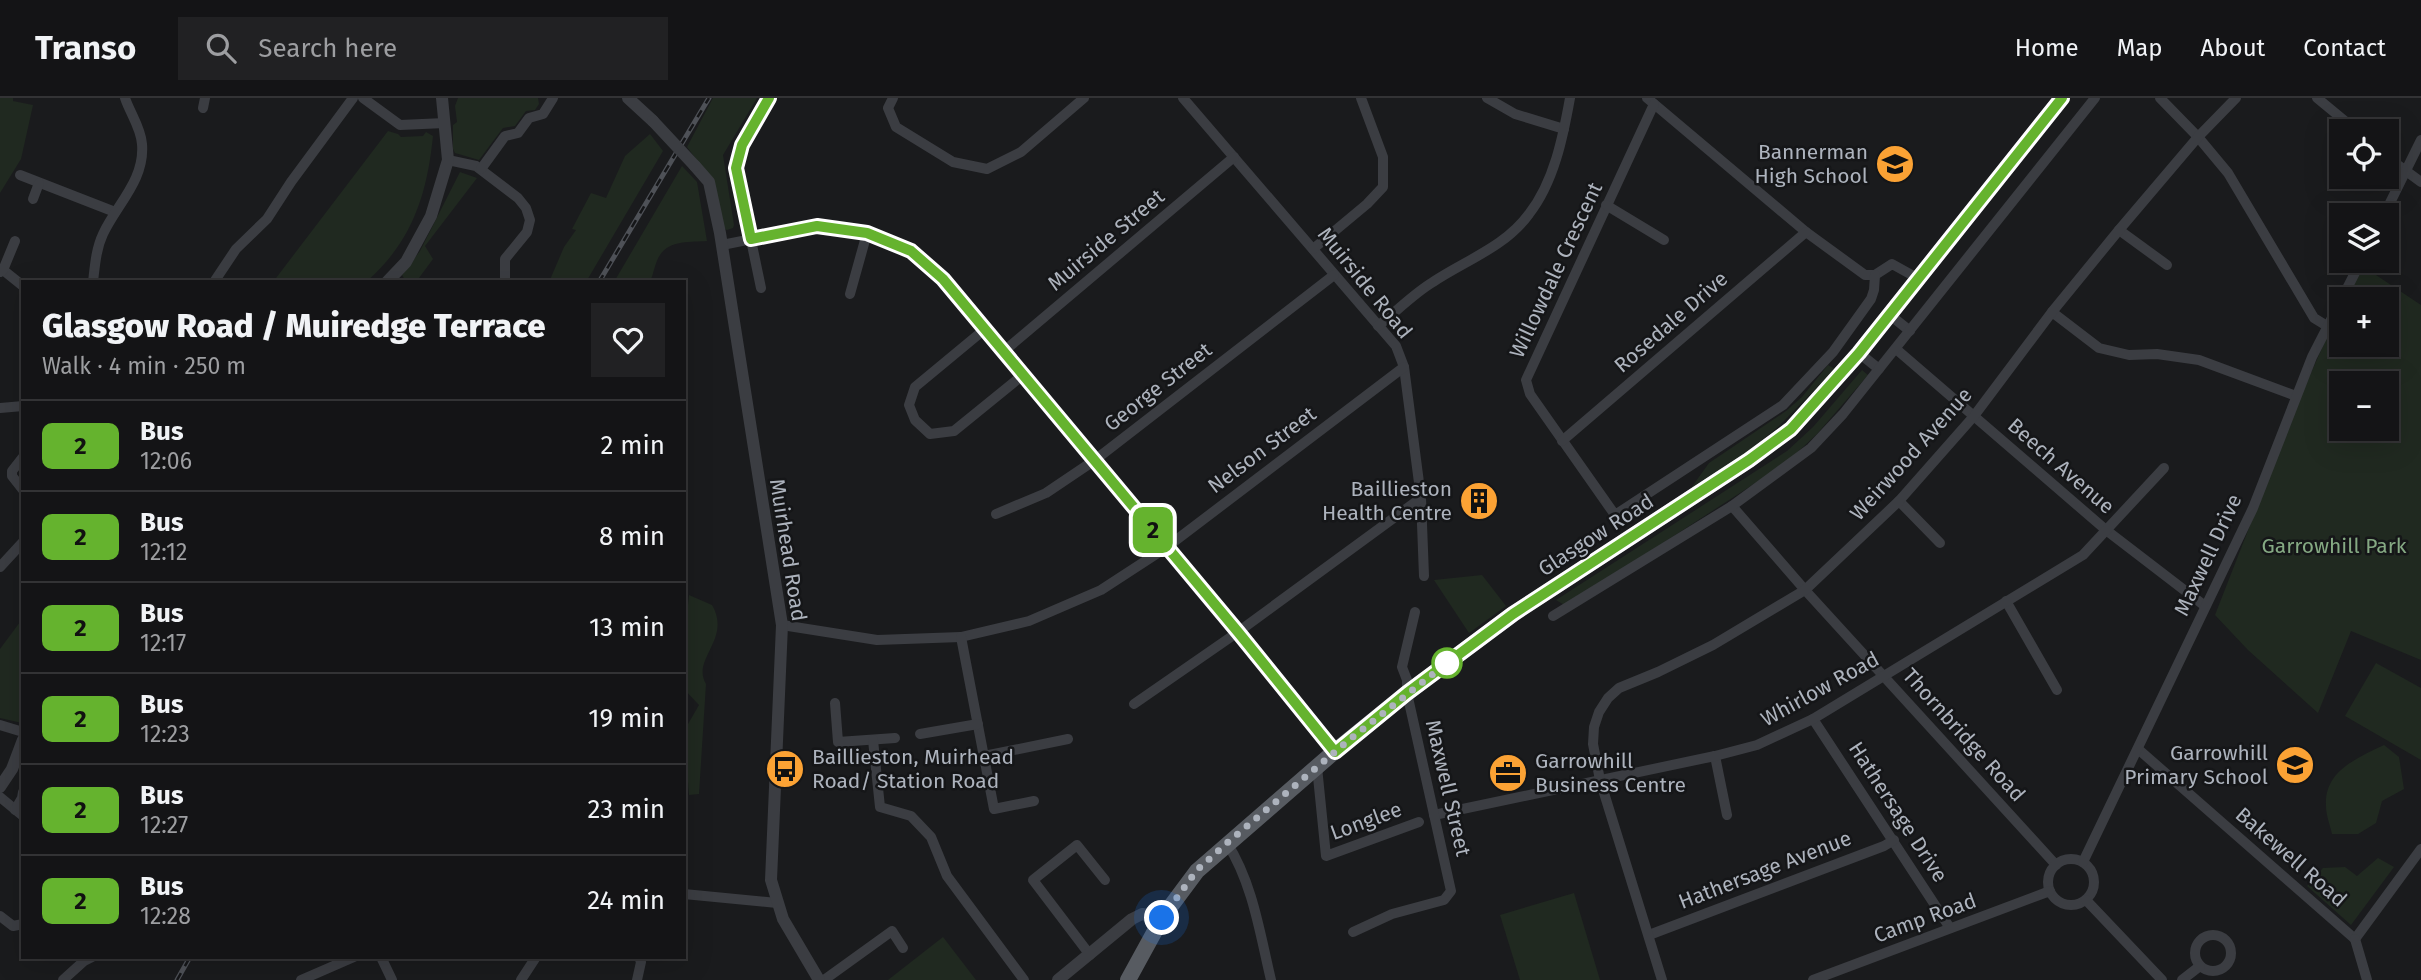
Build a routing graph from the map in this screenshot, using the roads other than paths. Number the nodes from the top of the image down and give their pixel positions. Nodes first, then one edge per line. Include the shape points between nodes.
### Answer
1 (125, 98) edge
2 (353, 98) edge
3 (363, 98) edge
4 (442, 98) edge
5 (553, 98) edge
6 (628, 98) edge
7 (769, 98) edge
8 (893, 98) edge
9 (1084, 98) edge
10 (1183, 98) edge
11 (1361, 98) edge
12 (1487, 98) edge
13 (1570, 98) edge
14 (2062, 98) edge
15 (2095, 98) edge
16 (2160, 98) edge
17 (2236, 98) edge
18 (2317, 98) edge
19 (1650, 101) edge
20 (2342, 119) edge
21 (445, 123) junction
22 (1564, 129) junction
23 (2199, 137) junction
24 (2421, 140) edge
25 (1234, 157) junction
26 (447, 160) junction
27 (2399, 167) edge
28 (481, 169) junction
29 (2405, 172) junction
30 (20, 175) dead end
31 (39, 183) junction
32 (2421, 183) edge
33 (33, 199) dead end
34 (2390, 203) edge
35 (1606, 205) junction
36 (115, 212) junction
37 (2119, 230) junction
38 (1806, 232) junction
39 (867, 233) junction
40 (751, 239) junction
41 (1664, 240) dead end
42 (15, 241) dead end
43 (722, 245) junction
44 (1312, 249) junction
45 (2167, 265) dead end
46 (1, 271) edge
47 (2355, 273) edge
48 (1334, 275) junction
49 (1875, 275) junction
50 (1919, 279) junction
51 (93, 280) edge
52 (215, 280) edge
53 (394, 280) edge
54 (505, 280) edge
55 (21, 285) edge
56 (761, 288) dead end
57 (850, 294) dead end
58 (2052, 312) junction
59 (1890, 315) junction
60 (1378, 326) junction
61 (2327, 326) junction
62 (985, 329) junction
63 (1910, 331) junction
64 (1896, 349) junction
65 (1003, 352) junction
66 (1859, 353) junction
67 (1404, 367) junction
68 (1879, 369) junction
69 (1023, 374) junction
70 (2296, 396) junction
71 (21, 406) edge
72 (0, 408) edge
73 (1974, 416) junction
74 (1562, 441) junction
75 (21, 460) edge
76 (1095, 460) junction
77 (2164, 468) dead end
78 (21, 487) edge
79 (1421, 498) junction
80 (1899, 501) junction
81 (1732, 506) junction
82 (996, 514) dead end
83 (2106, 530) junction
84 (1940, 543) dead end
85 (21, 544) edge
86 (1167, 547) junction
87 (0, 567) edge
88 (1424, 576) dead end
89 (1805, 590) junction
90 (2006, 601) junction
91 (2206, 606) junction
92 (1415, 612) dead end
93 (1553, 615) dead end
94 (782, 625) junction
95 (1238, 632) junction
96 (961, 637) junction
97 (1884, 676) junction
98 (2057, 690) dead end
99 (1407, 693) junction
100 (835, 703) dead end
101 (1134, 704) dead end
102 (1812, 719) junction
103 (978, 724) junction
104 (0, 725) edge
105 (21, 731) edge
106 (920, 734) dead end
107 (895, 738) dead end
108 (1068, 739) dead end
109 (873, 740) junction
110 (21, 745) edge
111 (2138, 749) junction
112 (1335, 752) junction
113 (984, 756) junction
114 (1715, 757) junction
115 (1317, 766) junction
116 (1600, 780) junction
117 (0, 787) edge
118 (0, 797) edge
119 (1034, 801) dead end
120 (19, 813) edge
121 (1434, 815) junction
122 (1727, 815) dead end
123 (1419, 822) dead end
124 (1894, 840) junction
125 (1227, 843) junction
126 (2421, 849) edge
127 (2083, 862) junction
128 (2056, 864) junction
129 (1105, 880) dead end
130 (2050, 891) junction
131 (686, 894) edge
132 (2086, 900) junction
133 (777, 903) junction
134 (0, 916) edge
135 (1162, 918) junction
136 (21, 924) edge
137 (1951, 928) junction
138 (1353, 932) dead end
139 (1649, 935) junction
140 (2355, 939) junction
141 (903, 948) dead end
142 (1090, 955) junction
143 (88, 959) edge
144 (349, 959) edge
145 (382, 959) edge
146 (535, 959) edge
147 (640, 959) edge
148 (2200, 966) dead end
149 (63, 980) edge
150 (300, 980) edge
151 (392, 980) edge
152 (521, 980) edge
153 (637, 980) edge
154 (822, 980) edge
155 (1024, 980) edge
156 (1058, 980) edge
157 (1128, 980) edge
158 (1271, 980) edge
159 (1662, 980) edge
160 (1813, 980) edge
161 (2162, 980) edge
162 (2182, 980) edge
163 (2367, 980) edge

1 - 36 street via 140,133 141,166
2 - 52 street via 267,219 236,249
3 - 21 street via 400,125
4 - 21 street
5 - 28 street via 543,114 529,118 518,133 505,136
6 - 43 street, Muirhead Road, bridge via 709,182
7 - 40 street via 742,145 736,168
8 - 9 street via 888,108 896,127 953,162 987,169 1021,152
10 - 25 street, Muirside Road
11 - 44 street via 1383,157 1383,187
12 - 22 street via 1515,114
13 - 22 street
14 - 50 main road, Glasgow Road
15 - 63 street
16 - 23 street
17 - 23 street, Weirwood Avenue
18 - 20 street
19 - 35 street, Willowdale Crescent
19 - 38 street
21 - 26 street
22 - 60 street via 1551,174 1530,214 1509,236 1430,283
23 - 37 street, Weirwood Avenue
23 - 61 street via 2228,173 2314,317
24 - 29 street
25 - 44 street, Muirside Road
25 - 65 street, Muirside Street
26 - 28 street
26 - 53 street via 431,216
27 - 29 street
28 - 54 street via 517,198 530,220 527,232 505,259
29 - 32 street
29 - 34 street
30 - 31 street
31 - 33 street
31 - 36 street
35 - 41 street
35 - 74 street, Willowdale Crescent via 1527,380 1530,394
36 - 51 street via 96,254
37 - 45 street
37 - 58 street, Weirwood Avenue
38 - 49 street via 1865,275
38 - 74 street, Rosedale Drive
39 - 40 street via 817,226
39 - 57 street
39 - 62 street via 911,251 943,279
40 - 43 street
40 - 56 street
42 - 46 street
43 - 94 street, Muirhead Road
44 - 48 street, Muirside Road
46 - 55 street
47 - 61 street, Maxwell Drive
48 - 60 street, Muirside Road
48 - 76 street, George Street
49 - 50 street via 1892,264
49 - 74 street, Willowdale Crescent via 1871,299 1833,352 1783,405 1615,515
50 - 59 main road, Glasgow Road
58 - 70 street via 2099,348 2199,360
58 - 73 street, Weirwood Avenue
59 - 63 street
59 - 66 main road, Glasgow Road
60 - 67 street, Muirside Road via 1396,346
61 - 70 street, Maxwell Drive
62 - 65 street
62 - 69 street via 915,387 909,405 915,420 930,434 954,431
63 - 64 street
64 - 68 street
64 - 73 street, Beech Avenue
65 - 69 street
66 - 68 street
66 - 99 main road, Glasgow Road via 1769,447 1531,602
67 - 79 street, Muirside Road
67 - 86 street, Nelson Street
68 - 81 street via 1811,448
69 - 76 street
70 - 91 street, Maxwell Drive via 2253,508
71 - 72 street
73 - 80 street, Weirwood Avenue
73 - 83 street, Beech Avenue
75 - 78 street via 12,471
76 - 82 street, George Street via 1046,493
76 - 86 street
77 - 83 street, Whirlow Road
79 - 88 street, Muirside Road
79 - 95 street
80 - 84 street
80 - 89 street, Weirwood Avenue
81 - 89 street, Thornbridge Road
81 - 93 street
83 - 90 street, Whirlow Road via 2083,555
83 - 91 street, Beech Avenue
85 - 87 street
86 - 95 street
86 - 96 street, Nelson Street via 1101,590 1029,621
89 - 97 street, Thornbridge Road
89 - 116 street, Weirwood Avenue via 1713,645 1619,688 1608,698 1594,727
90 - 97 street, Whirlow Road
90 - 98 street
91 - 111 street, Maxwell Drive
92 - 99 street, Maxwell Street via 1402,667
94 - 96 street, Nelson Street via 877,640
94 - 133 street, Muirhead Road via 771,880
95 - 101 street
95 - 112 street
96 - 103 street
97 - 102 street, Whirlow Road
97 - 128 street, Thornbridge Road
99 - 112 main road, Glasgow Road
99 - 121 street, Maxwell Street
100 - 109 street via 838,742
102 - 114 street, Whirlow Road via 1757,745
102 - 124 street, Hathersage Drive
103 - 106 street
103 - 113 street
104 - 105 street
107 - 109 street
108 - 113 street
109 - 155 street via 880,807 911,816 931,837 947,876
110 - 117 street
111 - 127 street, Maxwell Drive
111 - 140 street, Bakewell Road
112 - 115 main road, Glasgow Road
113 - 119 street via 994,808
114 - 116 street, Whirlow Road
114 - 122 street
115 - 123 street, Longlee via 1326,856
115 - 125 main road, Glasgow Road
116 - 121 street, Whirlow Road
116 - 139 street, Weirwood Avenue
118 - 120 street
121 - 138 street, Maxwell Street via 1451,891 1444,900 1392,914
124 - 137 street, Hathersage Drive
124 - 139 street, Hathersage Avenue
125 - 135 main road, Glasgow Road via 1197,870
125 - 158 street via 1248,887
126 - 140 street
127 - 128 street via 2069,859
127 - 132 street via 2094,880
128 - 130 street via 2049,877
129 - 142 street via 1077,845 1033,880
130 - 132 street via 2065,904
130 - 137 street, Camp Road
131 - 133 street
132 - 161 street
133 - 154 street, Muirhead Road
134 - 136 street via 13,926
135 - 142 street via 1142,914 1132,919
135 - 157 main road, Glasgow Road
137 - 160 street, Camp Road
139 - 159 street, Weirwood Avenue
140 - 163 street
141 - 154 street via 892,931
142 - 156 street
143 - 149 street
144 - 150 street
145 - 151 street
146 - 152 street
147 - 153 street
148 - 162 street

